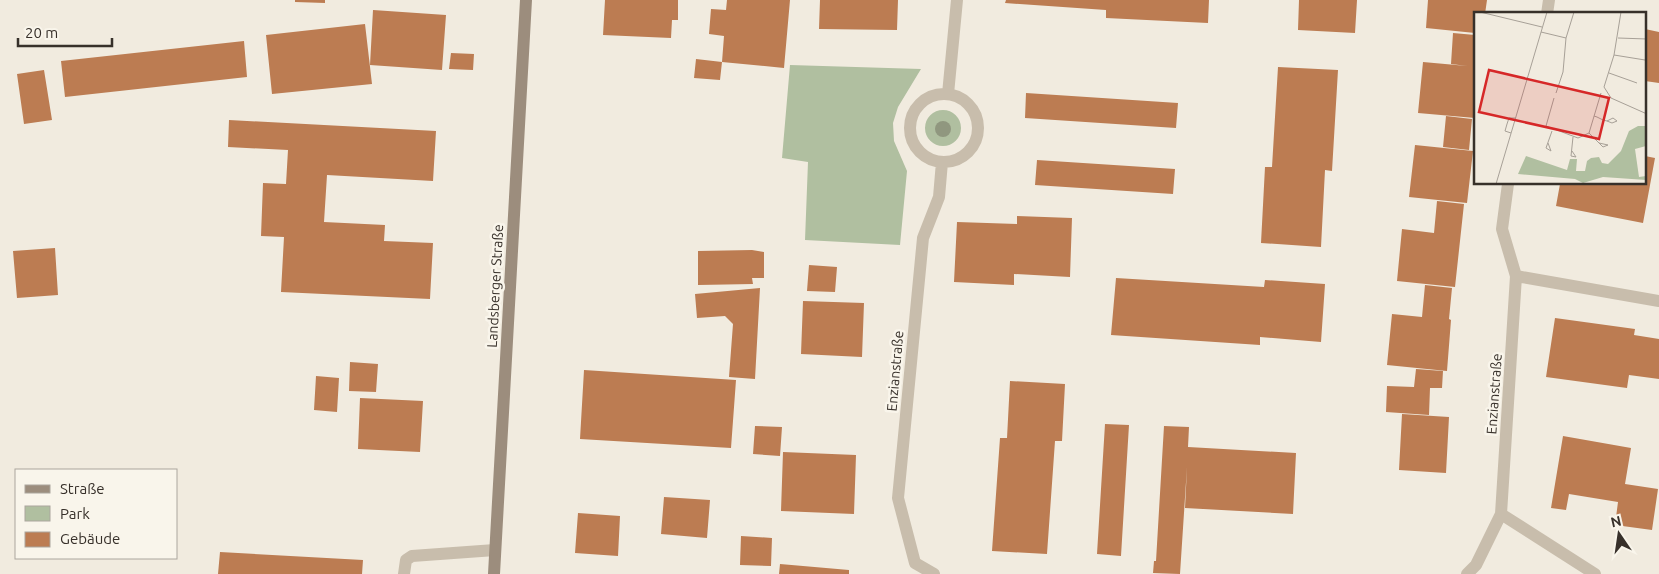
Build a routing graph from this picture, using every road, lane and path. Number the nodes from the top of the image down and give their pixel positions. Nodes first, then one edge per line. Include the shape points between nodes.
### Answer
1 (526, 0) edge
2 (957, 0) edge
3 (948, 94) junction
4 (942, 162) junction
5 (1508, 185) edge
6 (1516, 276) junction
7 (1659, 301) edge
8 (1501, 514) junction
9 (495, 550) junction
10 (404, 574) edge
11 (494, 574) edge
12 (934, 574) edge
13 (1467, 574) edge
14 (1594, 574) edge

1 - 9 street, Landsberger Straße
2 - 3 street
3 - 4 street via 958,96 973,110 978,129 970,149 962,156
3 - 4 street via 937,94 918,105 910,125 910,136 915,146 931,160
4 - 12 street, Enzianstraße via 939,197 923,238 898,498 915,562
5 - 6 street, Enzianstraße via 1502,229
6 - 7 street
6 - 8 street, Enzianstraße
8 - 13 street, Enzianstraße via 1476,565
8 - 14 street
9 - 10 street via 412,556 406,560
9 - 11 street, Landsberger Straße

